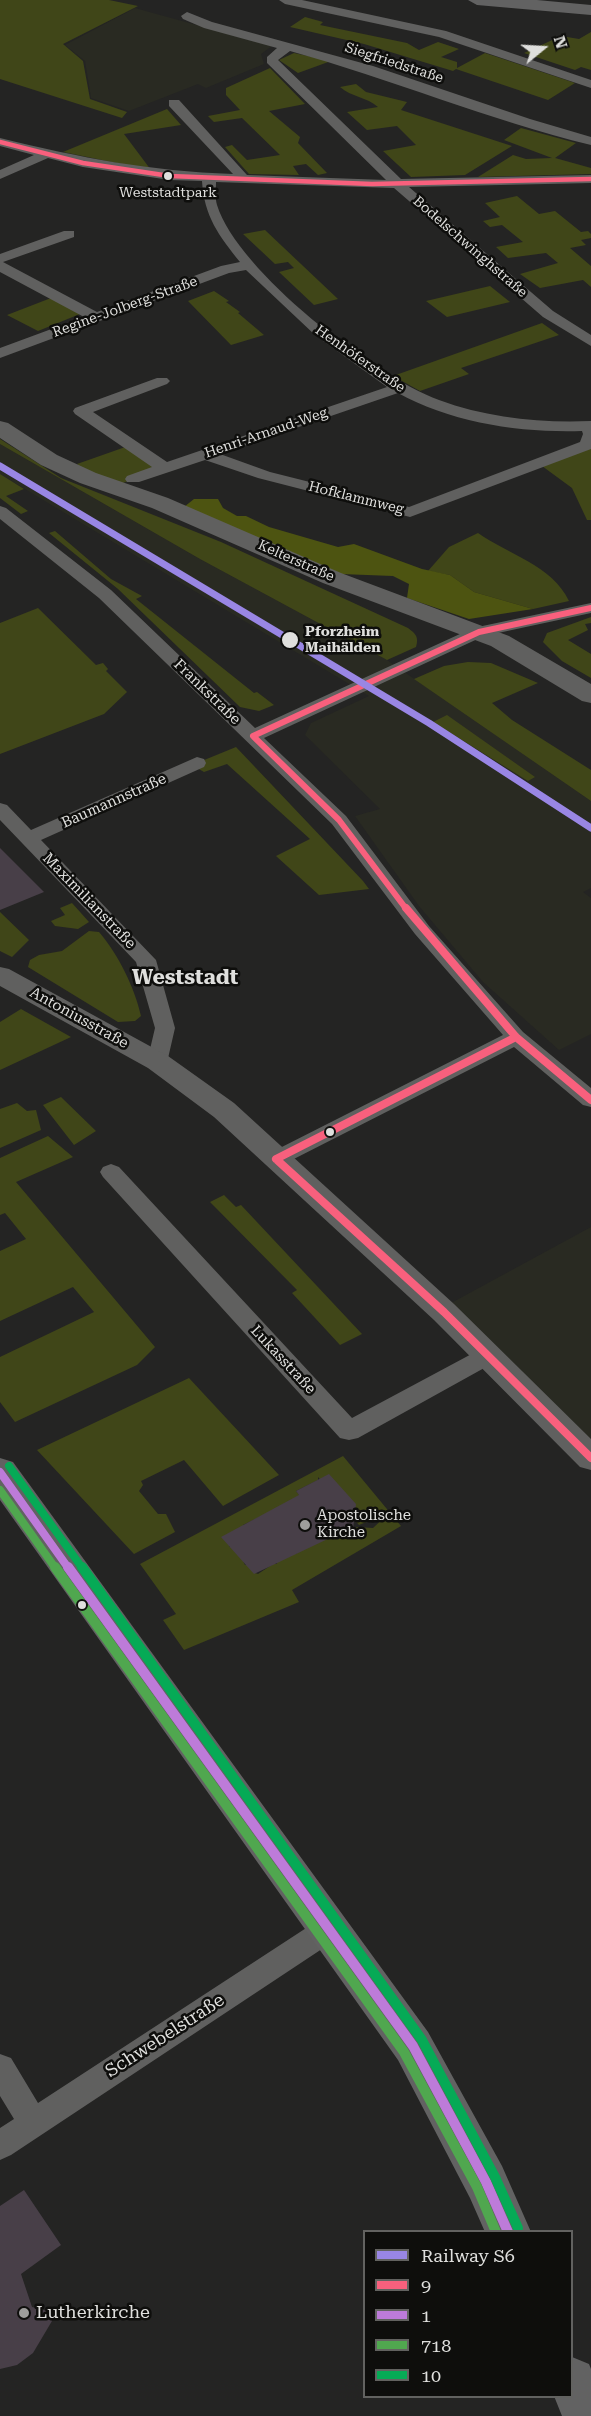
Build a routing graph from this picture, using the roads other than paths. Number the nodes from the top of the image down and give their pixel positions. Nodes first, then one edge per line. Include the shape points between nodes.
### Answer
1 (285, 0) edge
2 (477, 0) edge
3 (591, 10) edge
4 (187, 16) dead end
5 (290, 47) junction
6 (591, 84) edge
7 (174, 103) dead end
8 (591, 141) edge
9 (0, 142) edge
10 (47, 154) junction
11 (0, 175) edge
12 (209, 178) junction
13 (240, 179) junction
14 (588, 182) edge
15 (399, 184) junction
16 (69, 234) dead end
17 (0, 259) edge
18 (250, 265) junction
19 (0, 266) edge
20 (98, 318) junction
21 (591, 342) edge
22 (0, 353) edge
23 (162, 381) dead end
24 (398, 388) junction
25 (589, 426) edge
26 (0, 428) edge
27 (207, 455) junction
28 (163, 467) junction
29 (133, 479) dead end
30 (0, 511) edge
31 (17, 525) junction
32 (0, 532) edge
33 (591, 608) edge
34 (479, 632) junction
35 (591, 695) edge
36 (253, 736) junction
37 (197, 763) dead end
38 (0, 809) edge
39 (30, 838) junction
40 (0, 975) edge
41 (516, 1037) junction
42 (158, 1062) junction
43 (591, 1100) edge
44 (276, 1159) junction
45 (111, 1172) dead end
46 (488, 1356) junction
47 (591, 1458) edge
48 (1, 1477) edge
49 (330, 1928) junction
50 (0, 2068) edge
51 (33, 2123) junction
52 (0, 2145) edge
53 (507, 2230) edge

1 - 6 street via 442,34
2 - 3 main road
4 - 5 street, Siegfriedstraße
5 - 8 street, Siegfriedstraße
5 - 15 street, Bodelschwinghstraße via 271,56 271,60
7 - 13 street via 240,173
9 - 10 street
10 - 11 street
10 - 12 street via 142,173
12 - 13 street
12 - 18 street, Henhöferstraße via 206,194 214,216 226,239
13 - 15 street
14 - 15 street
15 - 21 street, Bodelschwinghstraße via 548,314
16 - 17 street
18 - 20 street, Regine-Jolberg-Straße via 226,270
18 - 24 street, Henhöferstraße via 308,323
19 - 20 street
20 - 22 street, Regine-Jolberg-Straße
23 - 28 street via 81,411
24 - 25 street, Henhöferstraße via 483,418
24 - 27 street, Henri-Arnaud-Weg
25 - 27 street, Hofklammweg via 587,445 410,512
26 - 34 main road, Kelterstraße via 49,460 88,478 202,520 332,578
27 - 28 street, Henri-Arnaud-Weg
28 - 29 street, Henri-Arnaud-Weg
30 - 31 street, Frankstraße
31 - 32 street
31 - 36 street, Frankstraße via 105,594
33 - 34 street
34 - 35 main road, Kelterstraße via 529,656
34 - 36 street
36 - 41 street, Frankstraße via 339,820 422,930
37 - 39 street, Baumannstraße
38 - 39 street, Maximilianstraße
39 - 42 street, Maximilianstraße via 146,960 165,1028
40 - 42 street, Antoniusstraße
41 - 43 street, Frankstraße
41 - 44 street
42 - 44 street via 224,1110
44 - 46 street
45 - 46 street, Lukasstraße via 349,1431
46 - 47 street
48 - 49 main road
49 - 51 street, Schwebelstraße
49 - 53 main road via 413,2046 486,2182
50 - 51 street
51 - 52 street, Schwebelstraße

